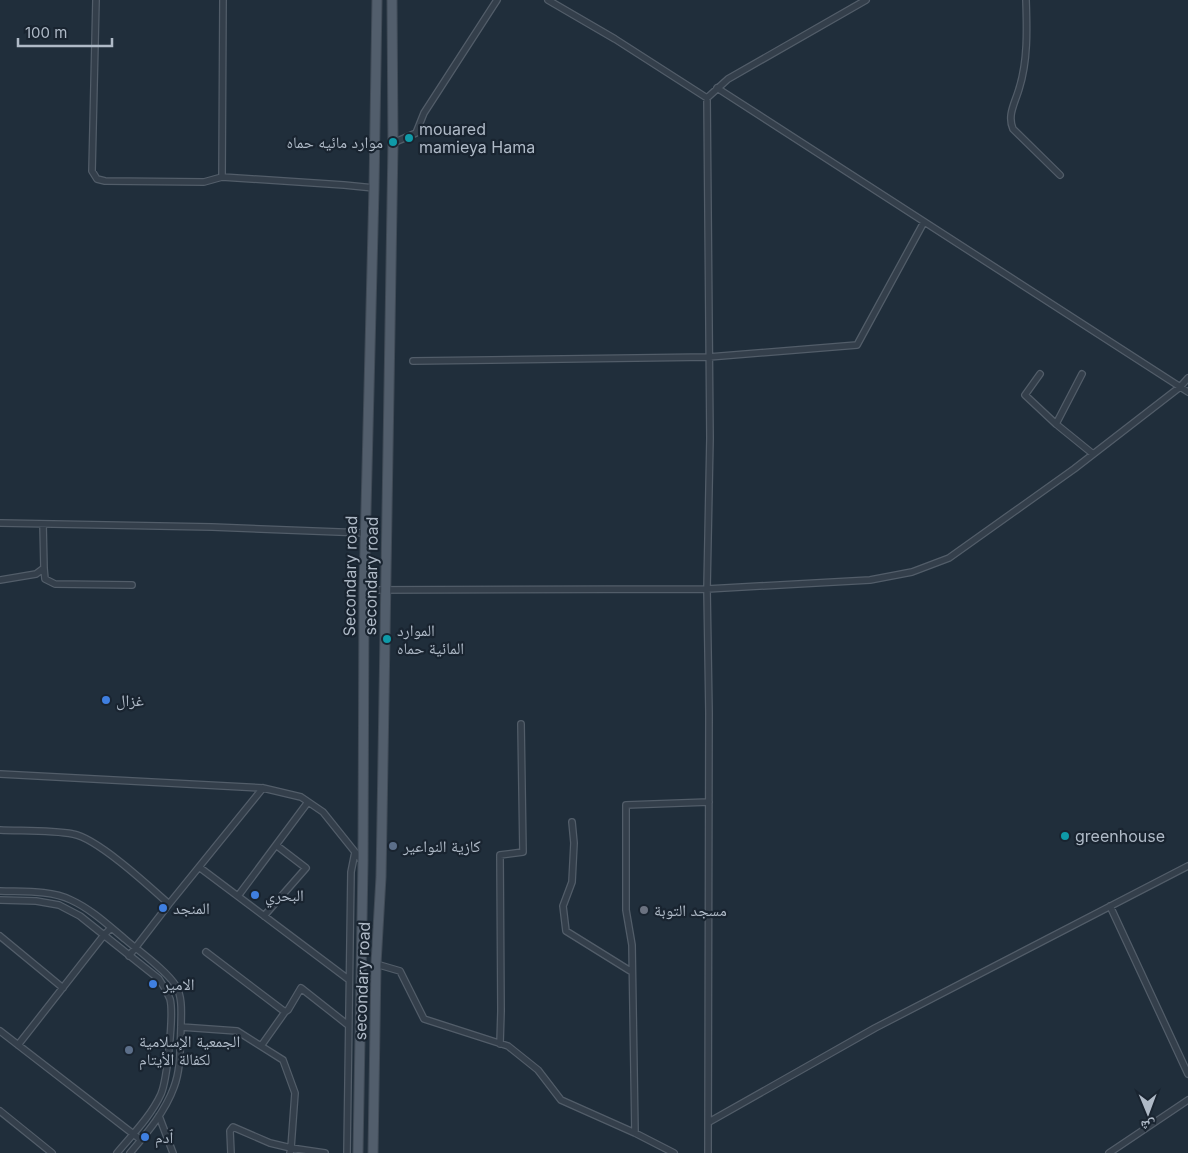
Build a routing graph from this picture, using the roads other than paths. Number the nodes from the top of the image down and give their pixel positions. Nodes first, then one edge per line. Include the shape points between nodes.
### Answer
1 (96, 0) edge
2 (222, 0) edge
3 (377, 0) edge
4 (392, 0) edge
5 (497, 0) edge
6 (548, 0) edge
7 (866, 0) edge
8 (1026, 0) edge
9 (717, 88) junction
10 (707, 98) junction
11 (393, 143) junction
12 (1060, 175) dead end
13 (222, 176) junction
14 (374, 188) junction
15 (924, 222) junction
16 (709, 357) junction
17 (413, 361) dead end
18 (1040, 374) dead end
19 (1082, 374) dead end
20 (1188, 378) edge
21 (1180, 387) junction
22 (1188, 392) edge
23 (1056, 424) junction
24 (1093, 454) junction
25 (0, 523) edge
26 (43, 524) junction
27 (365, 533) junction
28 (44, 568) junction
29 (0, 580) edge
30 (132, 585) dead end
31 (707, 588) junction
32 (364, 590) junction
33 (386, 590) junction
34 (521, 724) dead end
35 (0, 774) edge
36 (264, 788) junction
37 (308, 802) junction
38 (709, 802) junction
39 (572, 822) dead end
40 (0, 830) edge
41 (276, 845) junction
42 (355, 852) junction
43 (363, 862) junction
44 (1188, 866) edge
45 (199, 867) junction
46 (0, 891) edge
47 (238, 896) junction
48 (0, 900) edge
49 (169, 904) junction
50 (1110, 906) junction
51 (264, 916) junction
52 (111, 928) junction
53 (104, 935) junction
54 (0, 936) edge
55 (135, 948) junction
56 (206, 952) dead end
57 (130, 956) junction
58 (376, 964) junction
59 (632, 972) junction
60 (348, 979) junction
61 (63, 988) junction
62 (285, 1012) junction
63 (348, 1025) junction
64 (181, 1027) junction
65 (0, 1031) edge
66 (500, 1044) junction
67 (18, 1045) junction
68 (261, 1046) junction
69 (1188, 1074) edge
70 (1188, 1100) edge
71 (0, 1111) edge
72 (158, 1116) junction
73 (709, 1122) junction
74 (635, 1133) junction
75 (132, 1134) junction
76 (141, 1140) junction
77 (290, 1150) edge
78 (52, 1153) edge
79 (117, 1153) edge
80 (130, 1153) edge
81 (173, 1153) edge
82 (231, 1153) edge
83 (325, 1153) edge
84 (347, 1153) edge
85 (358, 1153) edge
86 (373, 1153) edge
87 (674, 1153) edge
88 (708, 1153) edge
89 (1109, 1153) edge

1 - 13 street via 92,171 97,179 204,182
2 - 13 street
3 - 14 main road, Secondary road
4 - 11 main road, secondary road
5 - 11 street via 424,113 416,133
6 - 10 street
7 - 9 street
8 - 12 street via 1024,65 1010,121 1014,129
9 - 10 street
9 - 15 street
10 - 16 street
11 - 33 main road, secondary road
13 - 14 street
14 - 27 main road, Secondary road
15 - 16 street via 857,345
15 - 21 street
16 - 17 street
16 - 31 street
18 - 23 street via 1026,395
19 - 23 street
20 - 21 street
21 - 22 street
21 - 24 street
23 - 24 street
24 - 31 street via 949,558 912,572 870,580
25 - 26 street
26 - 27 street
26 - 28 street
27 - 32 main road, Secondary road
28 - 29 street via 36,574
28 - 30 street via 46,579 55,584
31 - 33 street
31 - 38 street
32 - 33 street
32 - 43 main road, Secondary road
33 - 58 main road, secondary road via 381,877
34 - 66 street via 523,852 500,855
35 - 36 street
36 - 37 street via 301,797
36 - 45 street
37 - 41 street
37 - 42 street via 323,812
38 - 59 street via 626,805 626,910 632,945
38 - 73 street
39 - 59 street via 572,882 564,906 566,931
40 - 49 street via 74,834 87,839 119,861
41 - 47 street
41 - 51 street via 306,868
42 - 43 street
42 - 60 street via 351,872
43 - 85 main road, Secondary road
44 - 50 street
45 - 47 street
45 - 49 street
46 - 52 street via 54,894 71,899
47 - 51 street
48 - 53 street via 59,905
49 - 55 street
50 - 69 street
50 - 73 street via 874,1028
51 - 60 street
52 - 53 street
52 - 55 street
53 - 57 street
53 - 61 street
54 - 61 street
55 - 57 street
55 - 64 street via 176,986 182,1005
56 - 62 street
57 - 75 street via 159,979 170,1002 166,1079 160,1095
58 - 66 street via 400,971 424,1019
58 - 86 main road, secondary road
59 - 74 street
60 - 63 street
61 - 67 street
62 - 63 street via 301,988
62 - 68 street
63 - 84 street
64 - 68 street via 237,1031
64 - 72 street via 175,1086
65 - 67 street
66 - 74 street via 508,1046 538,1070 561,1100
67 - 75 street
68 - 77 street via 283,1060 295,1093
70 - 89 street
71 - 78 street
72 - 76 street
72 - 81 street
73 - 88 street
74 - 87 street
75 - 76 street
75 - 79 street
76 - 80 street
77 - 82 street via 233,1127 230,1131
77 - 83 street

